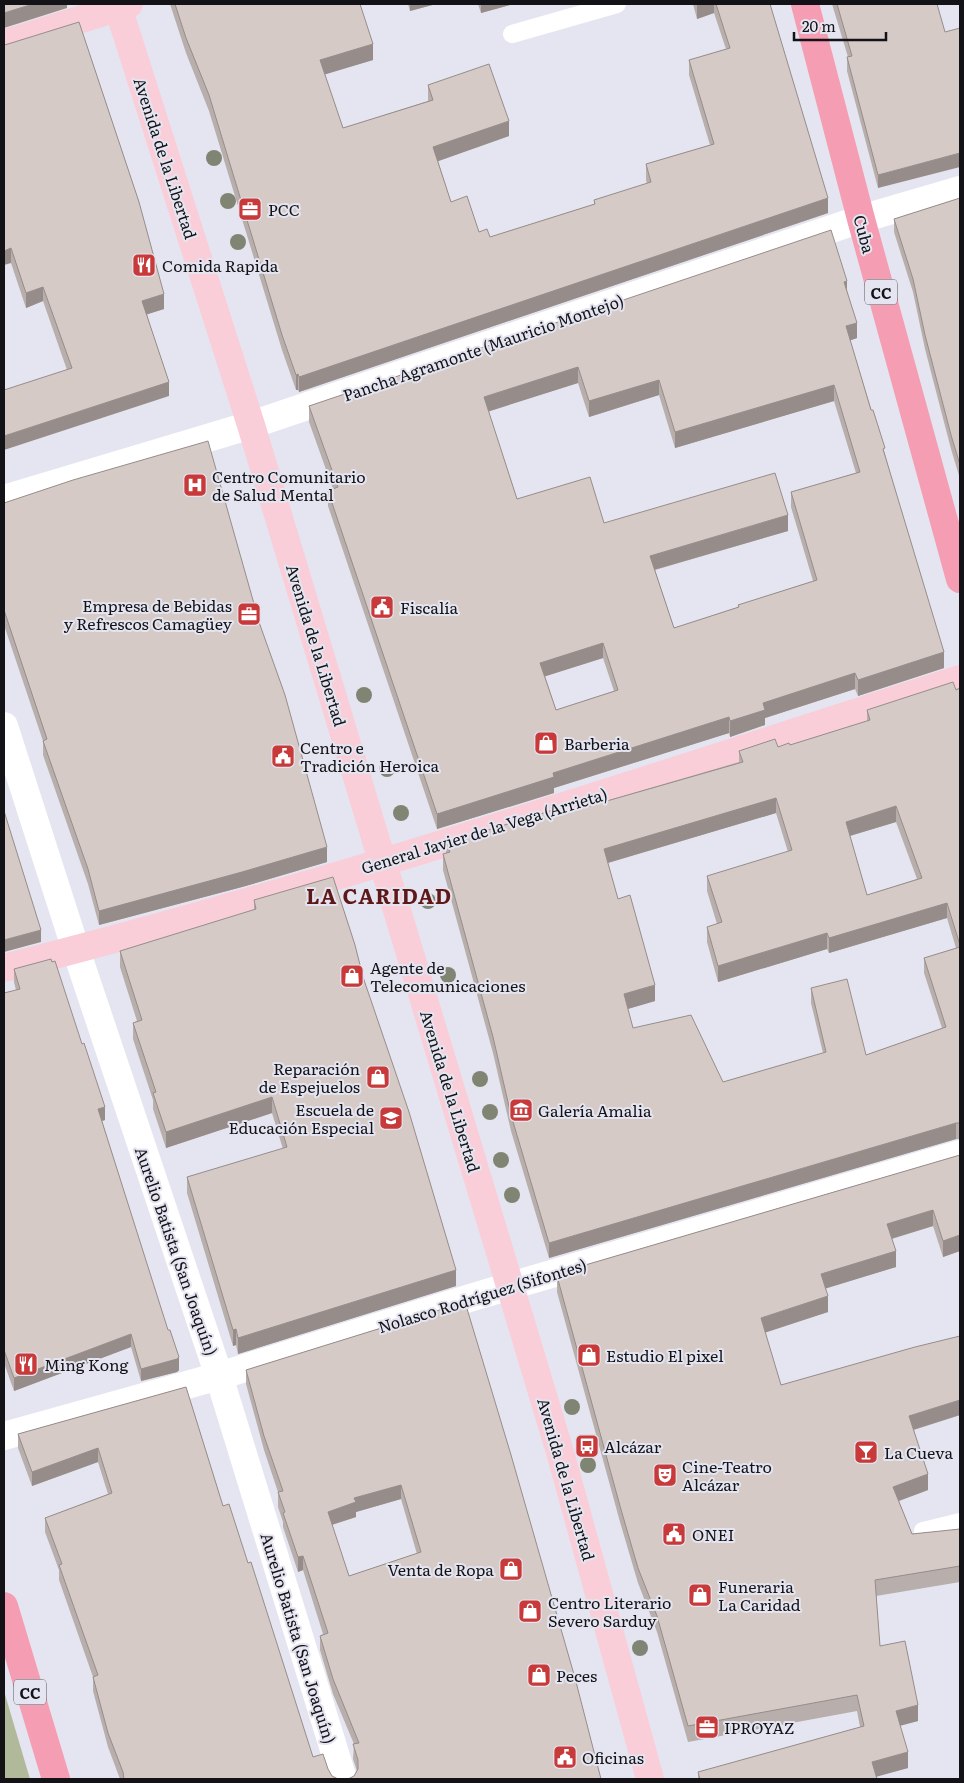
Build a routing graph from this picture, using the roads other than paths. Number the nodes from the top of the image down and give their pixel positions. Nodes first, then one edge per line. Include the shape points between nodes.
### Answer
1 (617, 4) edge
2 (805, 4) edge
3 (121, 5) edge
4 (512, 34) dead end
5 (4, 44) edge
6 (960, 190) edge
7 (861, 219) junction
8 (251, 425) junction
9 (4, 499) edge
10 (960, 578) edge
11 (960, 678) edge
12 (4, 726) edge
13 (382, 863) junction
14 (76, 950) junction
15 (4, 968) edge
16 (960, 1154) edge
17 (509, 1286) junction
18 (219, 1376) junction
19 (4, 1436) edge
20 (960, 1522) edge
21 (923, 1531) edge
22 (4, 1606) edge
23 (56, 1779) edge
24 (343, 1779) edge
25 (650, 1779) edge

1 - 4 lane
2 - 7 main road, Cuba / CC
3 - 5 main road
3 - 8 main road, Avenida de la Libertad
6 - 7 street, Pancha Agramonte (Mauricio Montejo)
7 - 8 street, Pancha Agramonte (Mauricio Montejo)
7 - 10 main road, Cuba / CC
8 - 9 street, Pancha Agramonte (Mauricio Montejo)
8 - 13 main road, Avenida de la Libertad
11 - 13 main road, General Javier de la Vega (Arrieta)
12 - 14 street, Aurelio Batista (San Joaquín)
13 - 14 main road, General Javier de la Vega (Arrieta)
13 - 17 main road, Avenida de la Libertad
14 - 15 main road, General Javier de la Vega (Arrieta)
14 - 18 street, Aurelio Batista (San Joaquín)
16 - 17 street, Nolasco Rodríguez (Sifontes)
17 - 18 street, Nolasco Rodríguez (Sifontes)
17 - 25 main road, Avenida de la Libertad via 560,1452
18 - 19 street, Nolasco Rodríguez (Sifontes)
18 - 24 street, Aurelio Batista (San Joaquín)
20 - 21 lane
22 - 23 main road, CC

